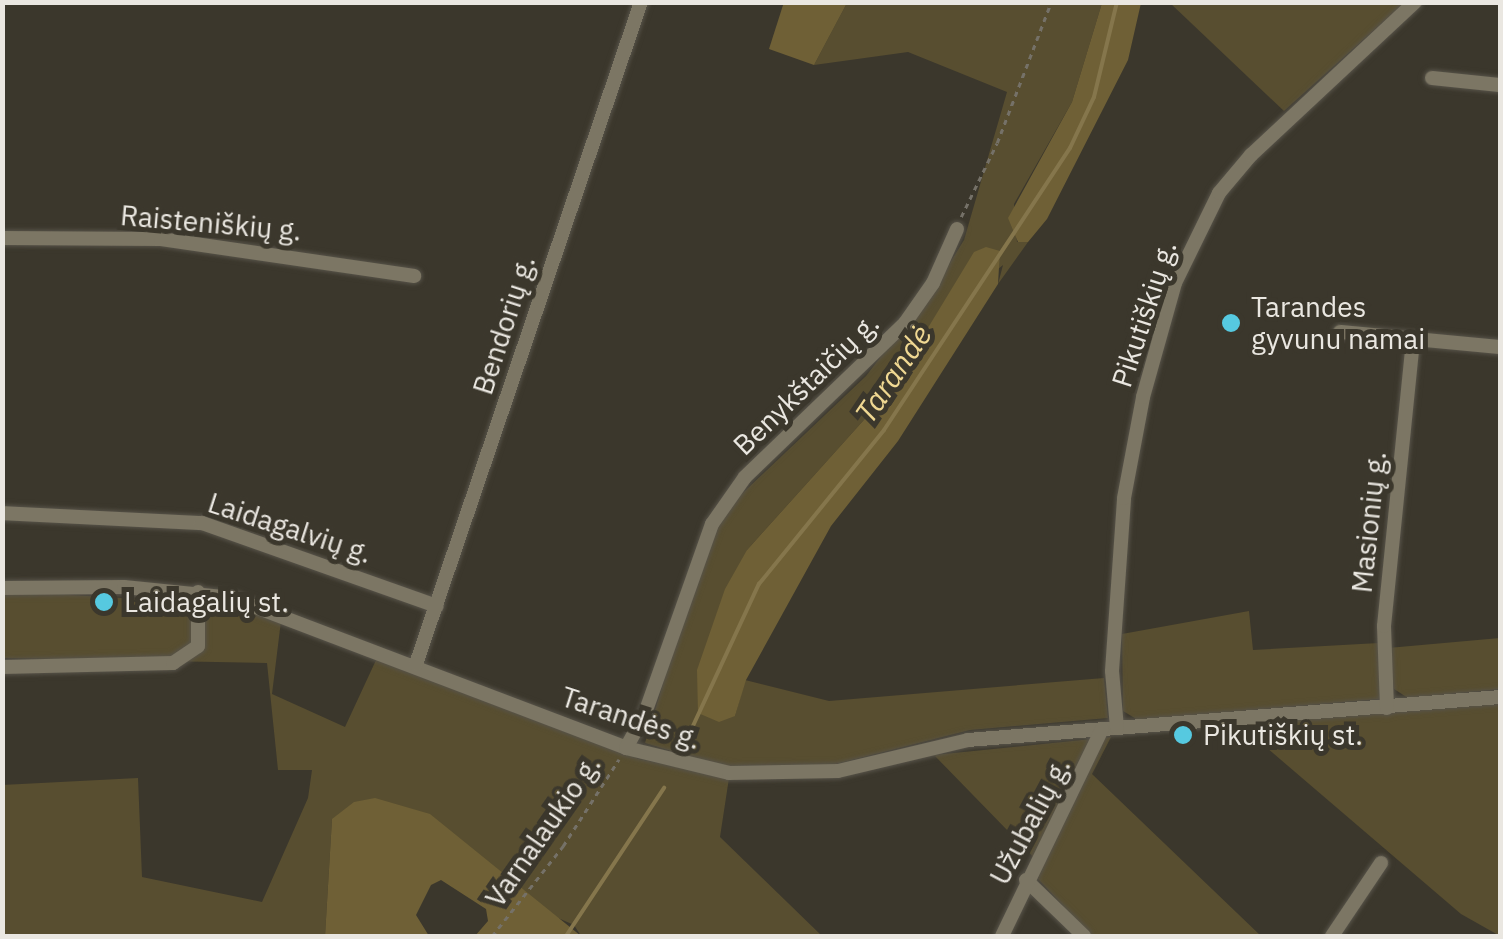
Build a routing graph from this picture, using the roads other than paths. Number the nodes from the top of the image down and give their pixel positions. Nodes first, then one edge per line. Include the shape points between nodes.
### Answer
1 (641, 2) edge
2 (1415, 2) edge
3 (1432, 78) dead end
4 (1500, 85) edge
5 (957, 228) road end
6 (2, 238) edge
7 (414, 276) dead end
8 (1340, 332) dead end
9 (1412, 342) junction
10 (1500, 347) edge
11 (2, 513) edge
12 (2, 588) edge
13 (198, 592) junction
14 (437, 606) junction
15 (416, 664) junction
16 (2, 667) edge
17 (1500, 696) edge
18 (1387, 708) junction
19 (1110, 729) junction
20 (626, 748) junction
21 (1381, 863) dead end
22 (1026, 880) junction
23 (1002, 936) edge
24 (1084, 936) edge
25 (1332, 936) edge

1 - 14 street, Bendorių g.
2 - 19 street, Pikutiškių g. via 1251,155 1219,193 1175,283 1124,498
3 - 4 street
5 - 20 street, Benykštaičių g. via 933,283 905,323 745,477 712,524 644,716
6 - 7 street, Raisteniškių g. via 161,239
8 - 9 street
9 - 10 street
9 - 18 street, Masionių g. via 1384,626
11 - 14 street, Laidagalvių g. via 202,523
12 - 13 street, Tarandės g.
13 - 15 street, Tarandės g. via 270,610
13 - 16 street via 198,646 173,664
14 - 15 street, Bendorių g.
15 - 20 street, Tarandės g.
17 - 18 street, Tarandės g.
18 - 19 street, Tarandės g.
19 - 20 street, Tarandės g. via 968,740 802,774 715,771
19 - 22 street, Užubalių g.
21 - 25 street
22 - 23 street, Užubalių g.
22 - 24 street

